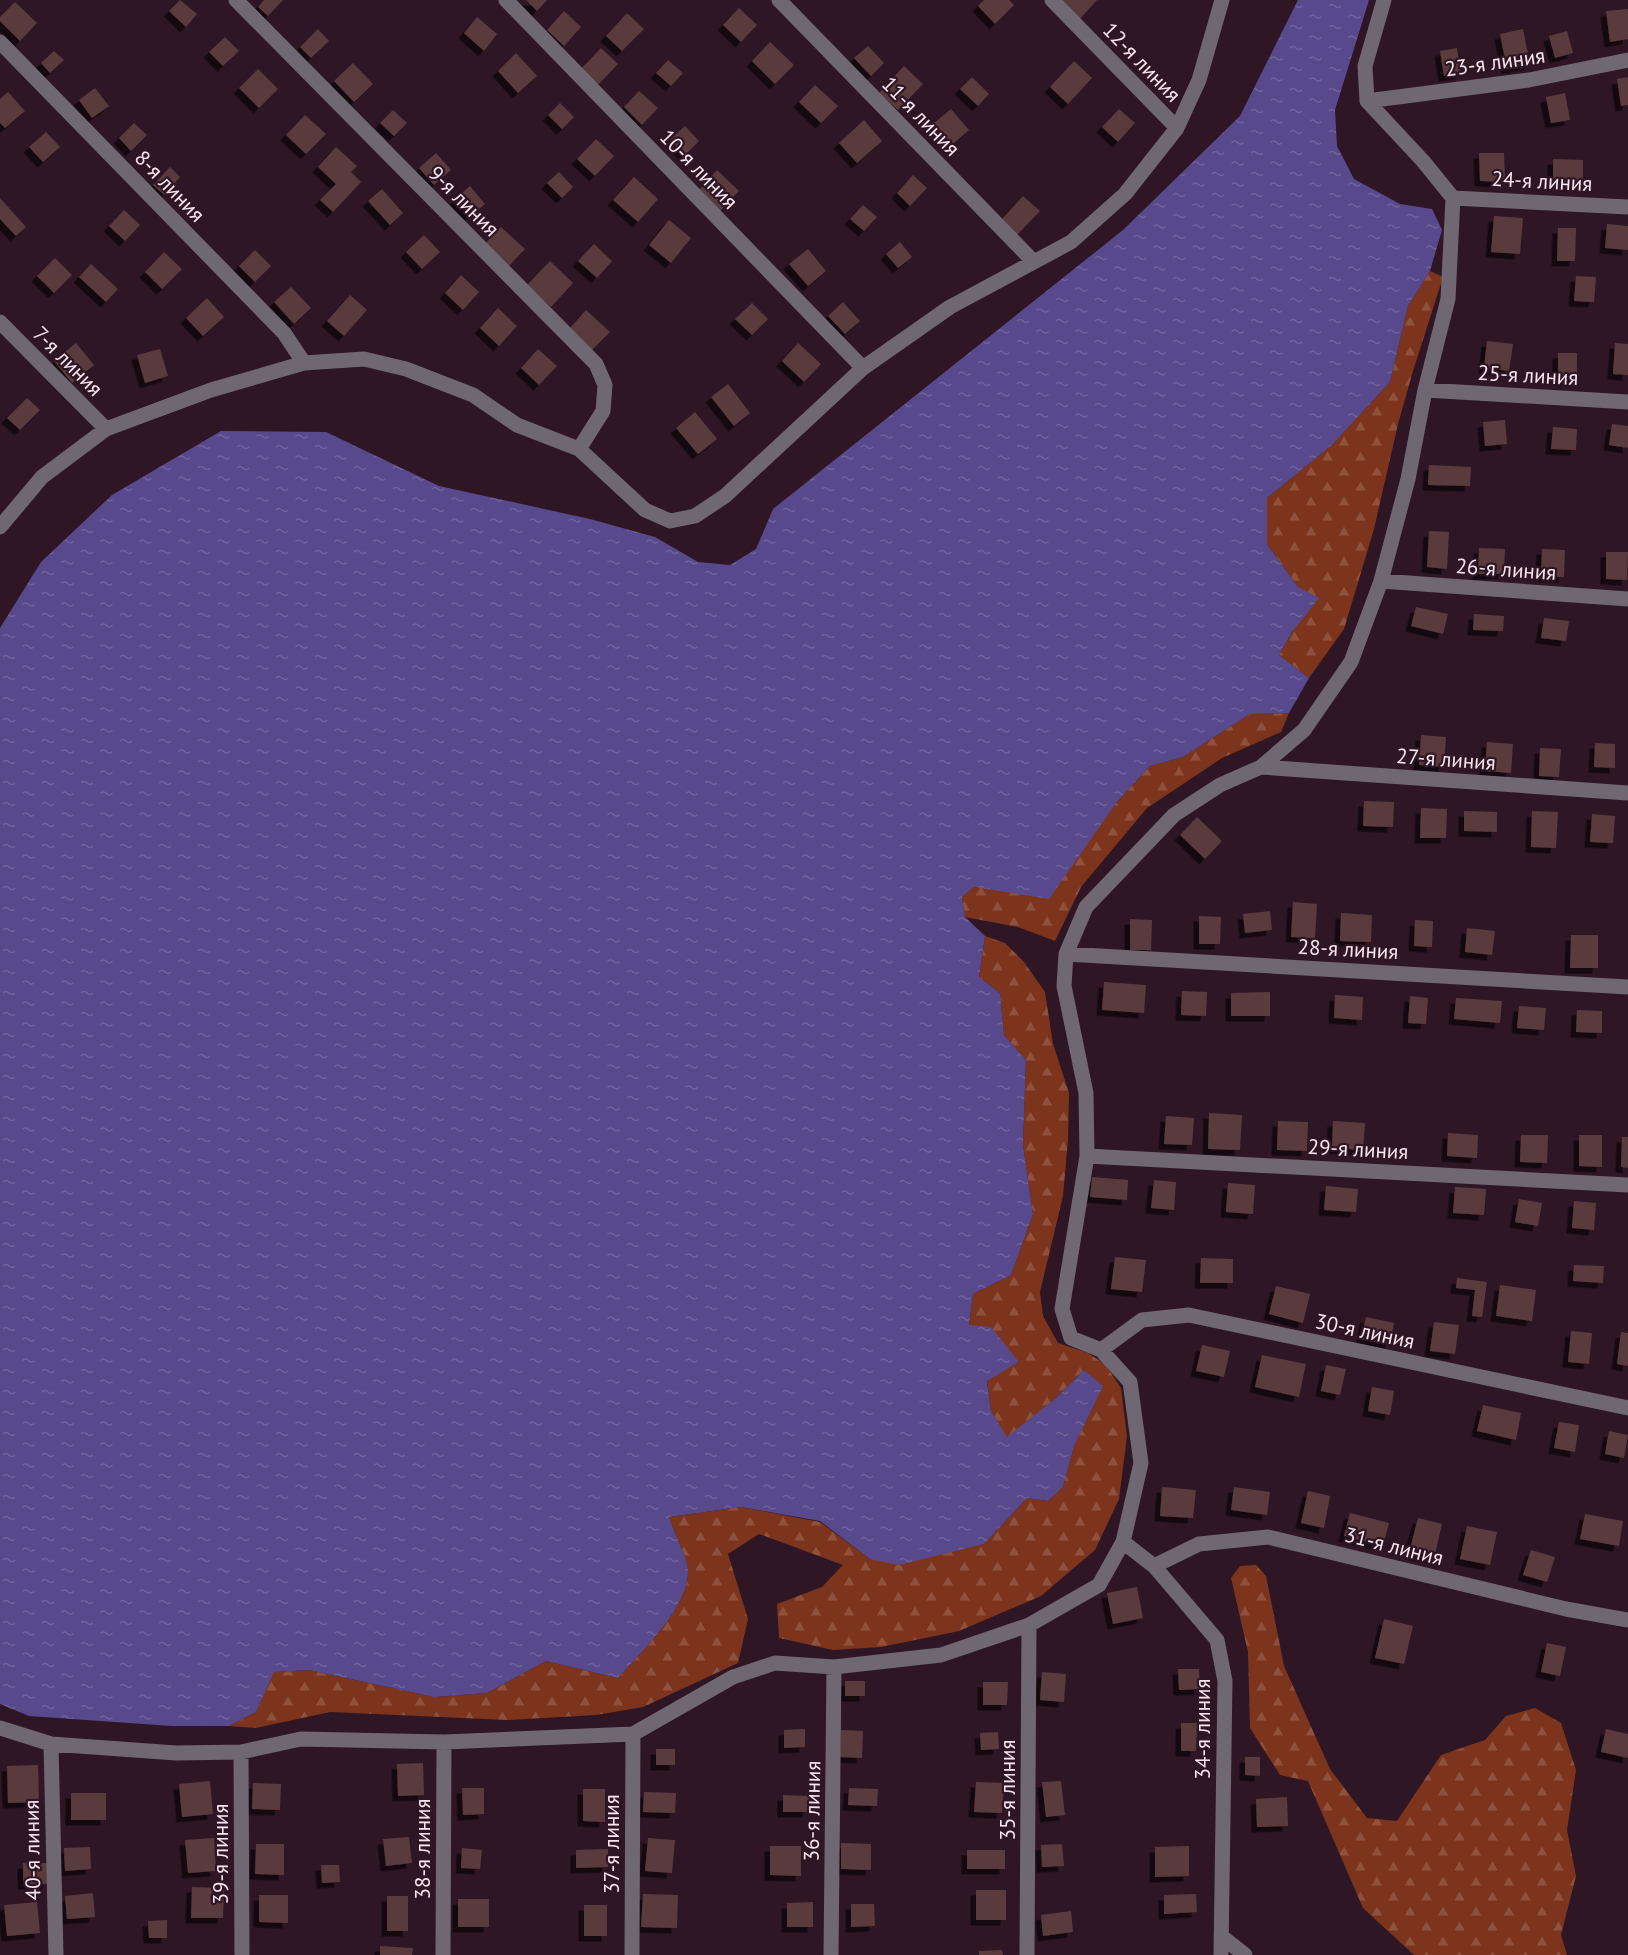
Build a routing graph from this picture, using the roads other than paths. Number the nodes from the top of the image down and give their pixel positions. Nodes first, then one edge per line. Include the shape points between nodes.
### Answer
1 (236, 0) edge
2 (506, 0) edge
3 (778, 0) edge
4 (1052, 0) edge
5 (1222, 0) edge
6 (1384, 0) edge
7 (0, 42) edge
8 (1628, 60) edge
9 (1367, 101) junction
10 (1177, 128) junction
11 (1453, 198) junction
12 (1628, 207) edge
13 (1034, 262) junction
14 (0, 322) edge
15 (304, 363) junction
16 (863, 368) junction
17 (1425, 390) junction
18 (1628, 402) edge
19 (106, 429) junction
20 (579, 449) junction
21 (0, 527) edge
22 (1381, 581) junction
23 (1628, 599) edge
24 (1261, 767) junction
25 (1628, 793) edge
26 (1066, 954) junction
27 (1628, 987) edge
28 (1087, 1156) junction
29 (1628, 1185) edge
30 (1101, 1350) junction
31 (1628, 1408) edge
32 (1123, 1542) junction
33 (1154, 1566) junction
34 (1628, 1620) edge
35 (1029, 1625) junction
36 (834, 1667) junction
37 (0, 1728) edge
38 (633, 1734) junction
39 (444, 1742) junction
40 (51, 1744) junction
41 (241, 1752) junction
42 (1221, 1936) junction
43 (56, 1955) edge
44 (242, 1955) edge
45 (443, 1955) edge
46 (632, 1955) edge
47 (831, 1955) edge
48 (1027, 1955) edge
49 (1221, 1955) edge
50 (1245, 1955) edge

1 - 20 street, 9-я линия via 596,364 605,385 603,411
2 - 16 street, 10-я линия
3 - 13 street, 11-я линия
4 - 10 street, 12-я линия
5 - 10 street via 1199,80
6 - 9 street via 1365,66
7 - 15 street, 8-я линия via 284,333
8 - 9 street, 23-я линия via 1529,80
9 - 11 street
10 - 13 street via 1125,194 1071,242
11 - 12 street, 24-я линия
11 - 17 street via 1448,299
13 - 16 street via 950,307
14 - 19 street, 7-я линия
15 - 19 street via 211,390
15 - 20 street via 364,359 406,369 473,396 517,425
16 - 20 street via 725,496 695,516 670,521 645,510
17 - 18 street, 25-я линия
17 - 22 street via 1408,479
19 - 21 street via 42,477
22 - 23 street, 26-я линия
22 - 24 street via 1351,662 1304,730
24 - 25 street, 27-я линия
24 - 26 street via 1220,785 1174,815 1086,907
26 - 27 street, 28-я линия
26 - 28 street via 1064,986 1086,1093
28 - 29 street, 29-я линия
28 - 30 street via 1062,1309 1071,1338
30 - 31 street, 30-я линия via 1142,1320 1189,1315
30 - 32 street via 1130,1382 1141,1463
32 - 33 street, 34-я линия
32 - 35 street via 1099,1585
33 - 34 street, 31-я линия via 1199,1544 1268,1538 1566,1609
33 - 42 street, 34-я линия via 1217,1640 1225,1681
35 - 36 street via 941,1655
35 - 48 street, 35-я линия
36 - 38 street via 775,1663 733,1677
36 - 47 street, 36-я линия
37 - 40 street
38 - 39 street
38 - 46 street, 37-я линия
39 - 41 street via 301,1739
39 - 45 street, 38-я линия
40 - 41 street via 176,1753
40 - 43 street, 40-я линия
41 - 44 street, 39-я линия
42 - 49 street, 34-я линия
42 - 50 street

